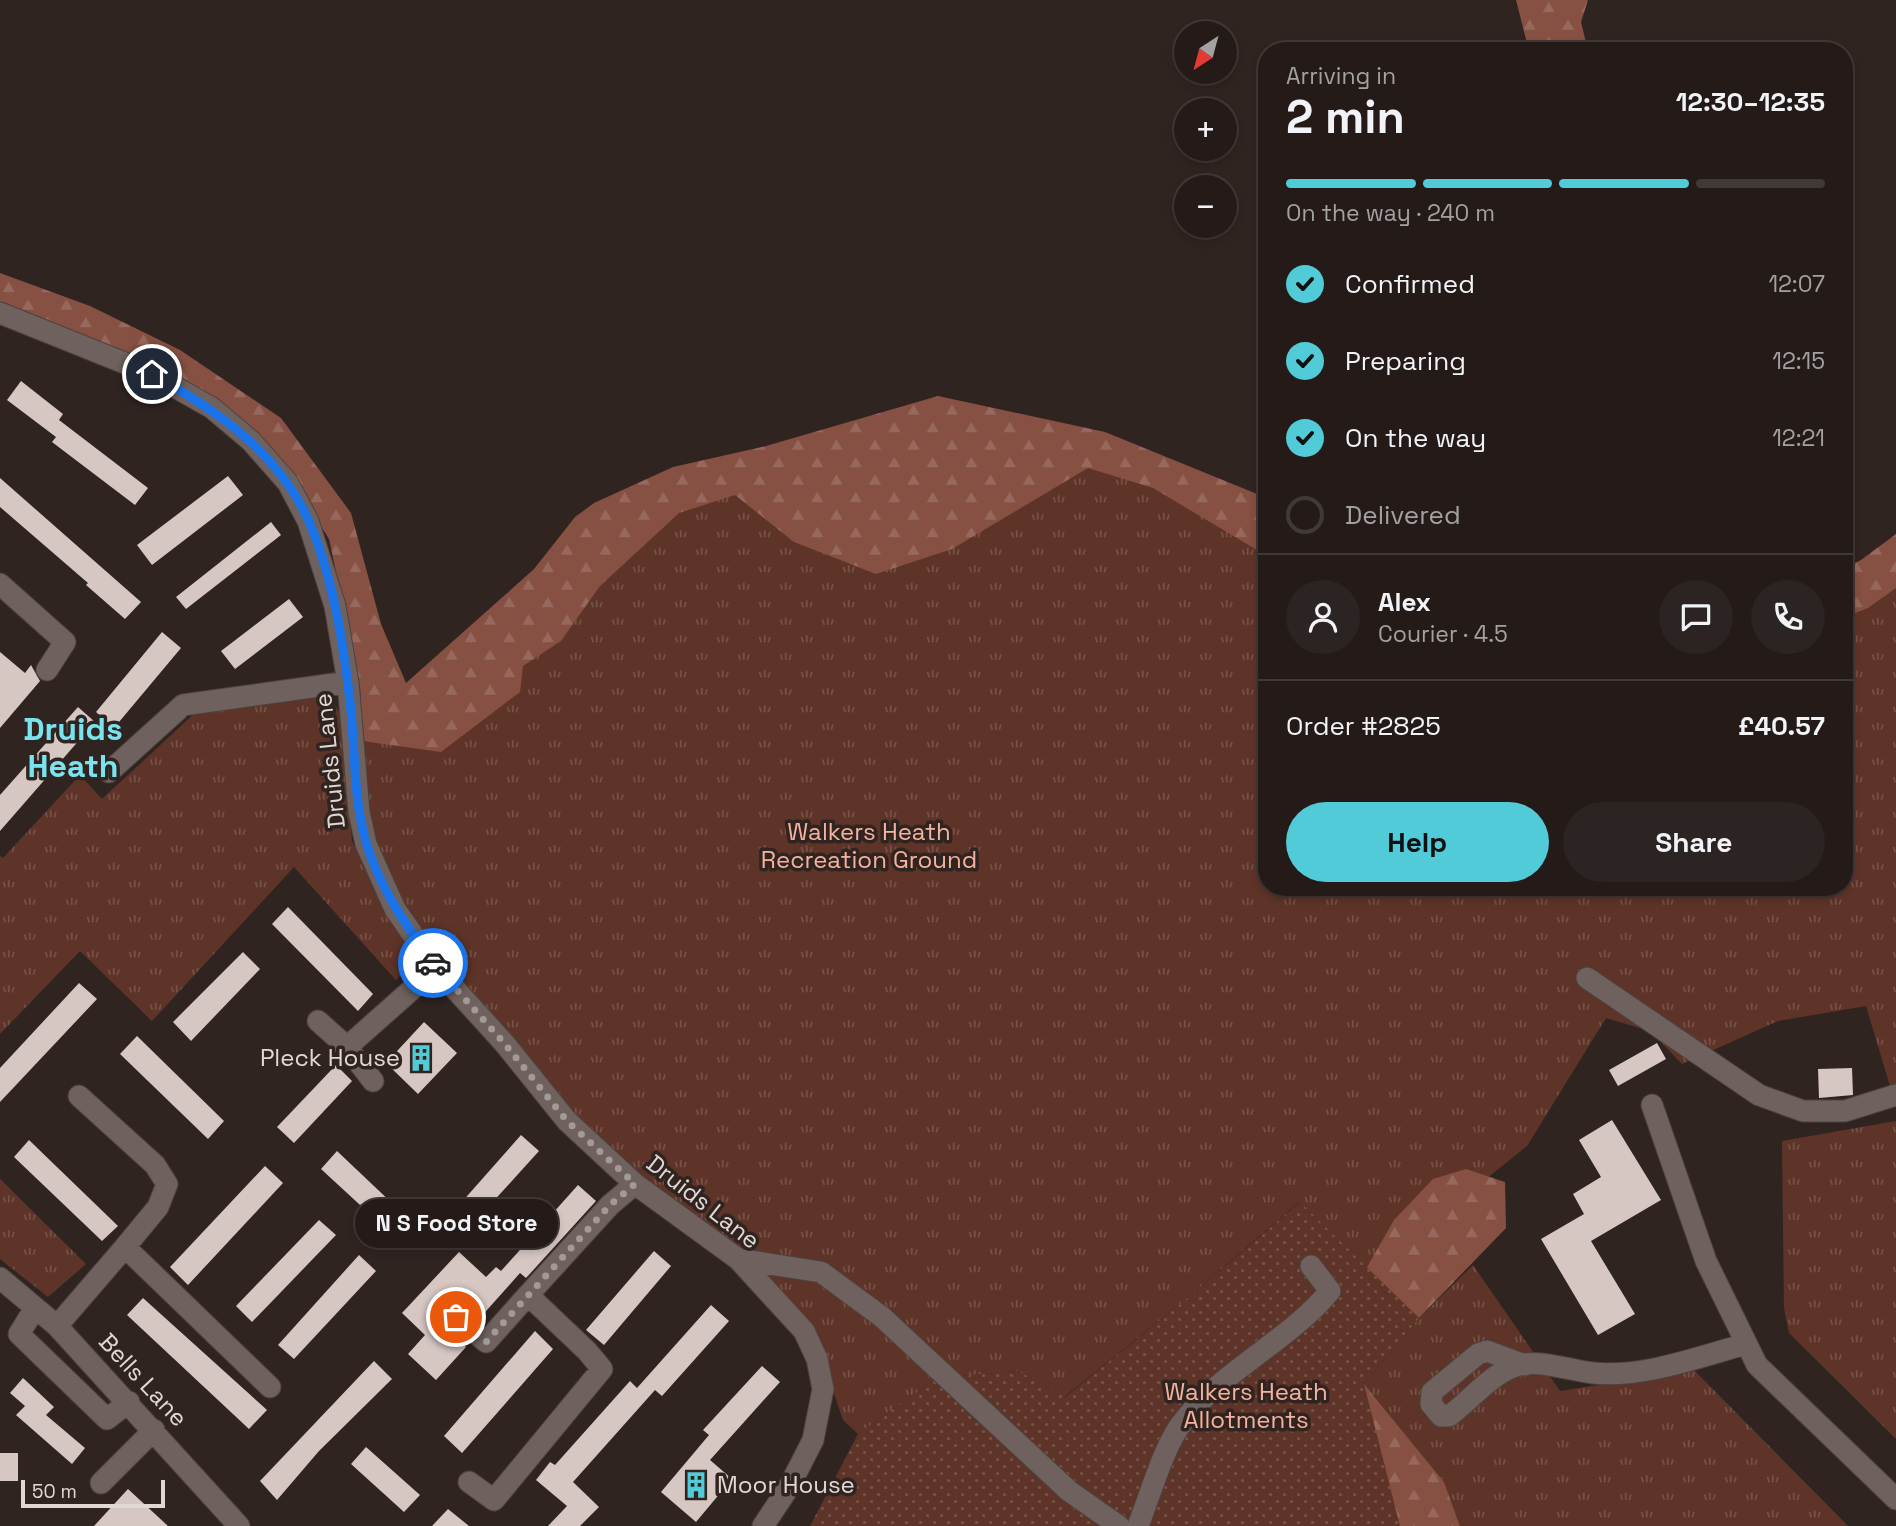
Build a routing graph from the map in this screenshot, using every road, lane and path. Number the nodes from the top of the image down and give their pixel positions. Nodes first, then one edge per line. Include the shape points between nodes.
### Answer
1 (0, 313) edge
2 (0, 584) edge
3 (47, 670) dead end
4 (348, 682) junction
5 (109, 772) dead end
6 (436, 968) junction
7 (1587, 978) dead end
8 (318, 1021) dead end
9 (347, 1047) junction
10 (373, 1081) dead end
11 (1896, 1095) edge
12 (79, 1096) dead end
13 (1652, 1105) dead end
14 (635, 1184) junction
15 (124, 1247) junction
16 (738, 1259) junction
17 (1311, 1266) dead end
18 (0, 1278) edge
19 (528, 1295) junction
20 (36, 1308) junction
21 (456, 1317) dead end
22 (57, 1326) junction
23 (1746, 1344) junction
24 (1525, 1365) dead end
25 (270, 1387) dead end
26 (129, 1402) junction
27 (154, 1430) junction
28 (469, 1482) dead end
29 (101, 1483) dead end
30 (1896, 1499) edge
31 (239, 1526) edge
32 (763, 1526) edge
33 (1119, 1526) edge
34 (1138, 1526) edge

1 - 4 street, Druids Lane via 152,374 212,408 251,441 288,483 308,521 335,606
2 - 3 street via 65,642
4 - 5 street via 183,705
4 - 6 street, Druids Lane via 366,844 394,909
6 - 9 street
6 - 14 street, Druids Lane via 567,1121
7 - 11 street via 1759,1095 1803,1111 1845,1111
8 - 9 street
9 - 10 street
12 - 15 street via 155,1165 167,1184 158,1207
13 - 23 street via 1706,1261
14 - 16 street, Druids Lane
14 - 19 street
15 - 22 street
15 - 25 street
16 - 32 street, Druids Lane via 804,1331 817,1359 823,1389 813,1440
16 - 33 street via 821,1272 882,1317 1069,1491
17 - 34 street via 1330,1291 1314,1311 1184,1421
18 - 20 street, Bells Lane
19 - 21 street via 486,1342
19 - 28 street via 601,1369 494,1500
20 - 22 street, Bells Lane
20 - 26 street via 19,1334 107,1419
22 - 26 street, Bells Lane
23 - 24 street via 1653,1369 1624,1372
23 - 30 street via 1757,1365
26 - 27 street, Bells Lane
27 - 29 street
27 - 31 street, Bells Lane

